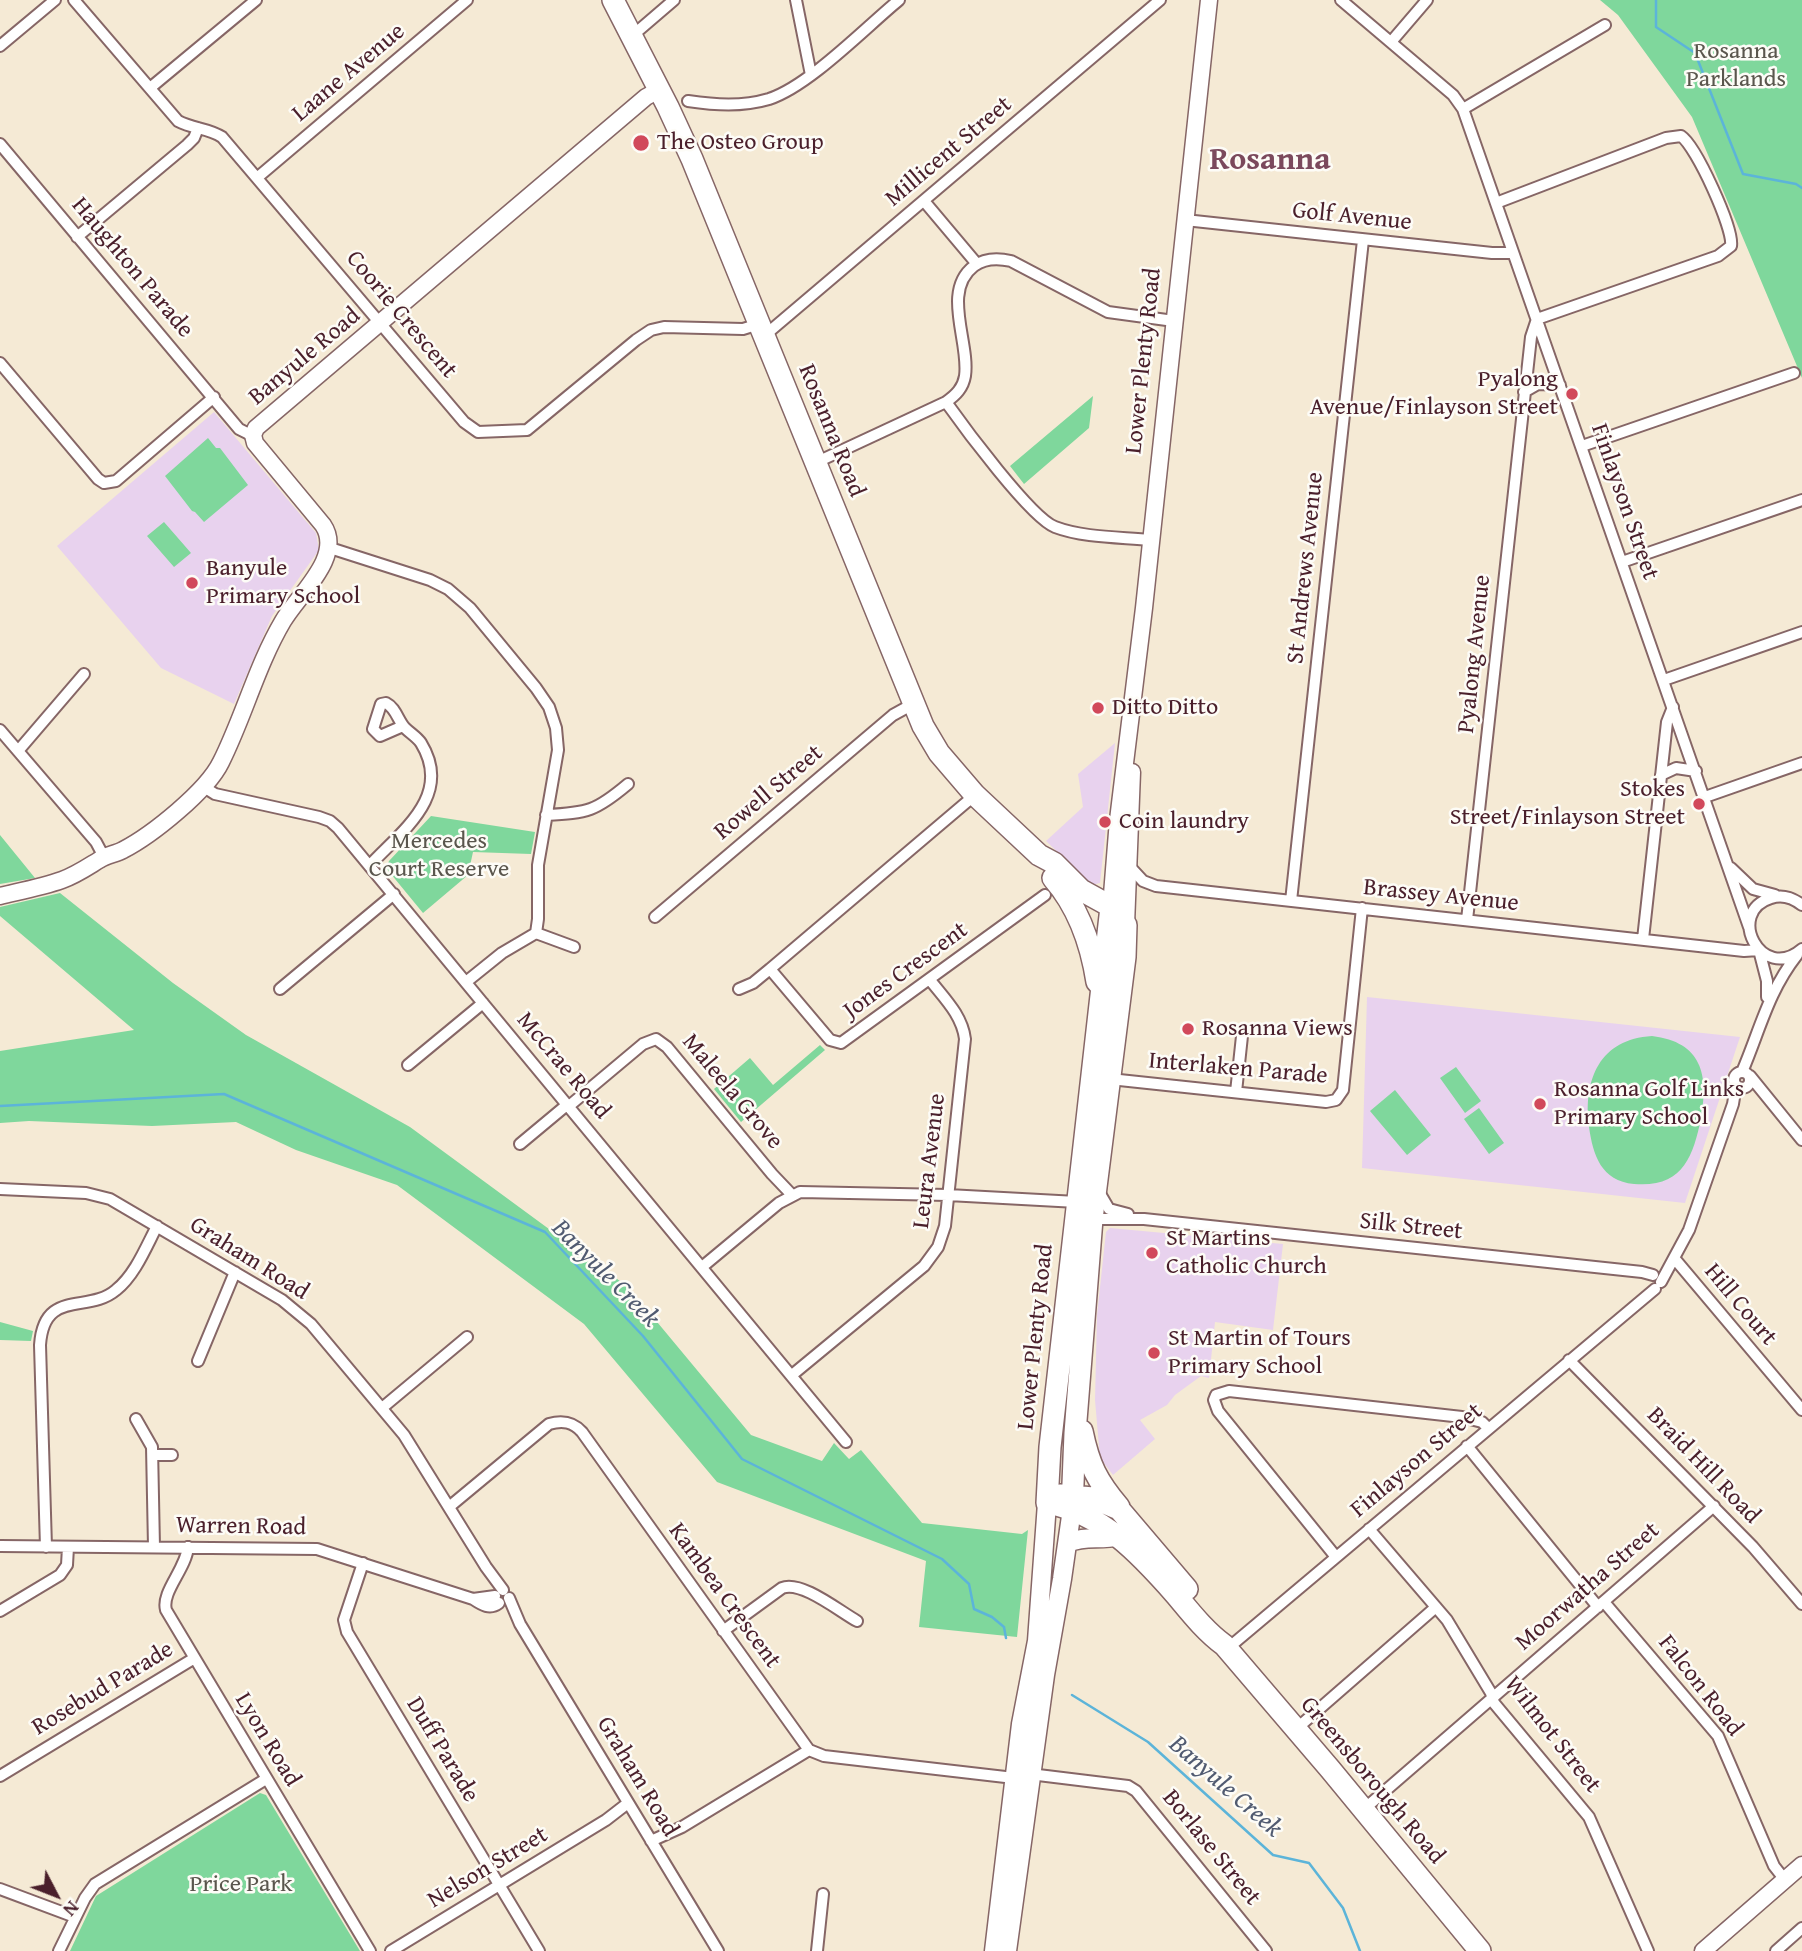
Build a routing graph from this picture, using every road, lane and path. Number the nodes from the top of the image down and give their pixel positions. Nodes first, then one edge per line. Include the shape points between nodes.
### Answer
1 (55, 0) edge
2 (74, 0) edge
3 (256, 0) edge
4 (467, 0) edge
5 (613, 0) edge
6 (674, 0) edge
7 (796, 0) edge
8 (899, 0) edge
9 (1160, 0) edge
10 (1209, 0) edge
11 (1341, 0) edge
12 (1427, 0) edge
13 (1605, 25) dead end
14 (632, 36) junction
15 (1391, 42) junction
16 (0, 46) edge
17 (811, 75) junction
18 (150, 88) junction
19 (659, 90) junction
20 (688, 101) dead end
21 (1463, 109) junction
22 (198, 128) junction
23 (0, 144) edge
24 (258, 177) junction
25 (924, 201) junction
26 (1496, 203) junction
27 (1185, 220) junction
28 (78, 237) junction
29 (1363, 240) junction
30 (1513, 253) junction
31 (977, 264) junction
32 (1537, 319) junction
33 (1174, 321) junction
34 (380, 323) junction
35 (761, 330) junction
36 (0, 363) edge
37 (1794, 373) dead end
38 (1560, 385) junction
39 (1524, 392) junction
40 (214, 397) junction
41 (946, 402) junction
42 (254, 433) junction
43 (1582, 446) junction
44 (815, 463) junction
45 (1802, 500) edge
46 (1151, 540) junction
47 (330, 548) junction
48 (1622, 562) junction
49 (1802, 632) edge
50 (84, 674) dead end
51 (1664, 680) junction
52 (913, 704) junction
53 (1673, 707) junction
54 (403, 726) dead end
55 (1130, 728) junction
56 (0, 730) edge
57 (18, 751) junction
58 (1802, 763) edge
59 (1696, 771) junction
60 (1661, 775) junction
61 (628, 784) dead end
62 (204, 787) junction
63 (975, 795) junction
64 (1705, 797) junction
65 (546, 815) junction
66 (1039, 855) junction
67 (104, 857) junction
68 (370, 865) junction
69 (1729, 866) junction
70 (1130, 867) junction
71 (1156, 886) junction
72 (394, 894) junction
73 (1045, 895) dead end
74 (1802, 895) edge
75 (0, 896) edge
76 (1786, 897) junction
77 (1292, 901) junction
78 (1802, 905) edge
79 (1362, 908) junction
80 (1120, 916) junction
81 (655, 917) dead end
82 (1079, 918) junction
83 (1467, 920) junction
84 (1749, 929) junction
85 (536, 933) junction
86 (1643, 939) junction
87 (575, 947) dead end
88 (1721, 947) junction
89 (1759, 950) junction
90 (1802, 950) edge
91 (1125, 957) junction
92 (770, 969) junction
93 (1106, 969) junction
94 (930, 980) junction
95 (466, 982) junction
96 (280, 989) dead end
97 (739, 989) dead end
98 (484, 1003) junction
99 (1767, 1004) junction
100 (1101, 1015) junction
101 (1242, 1036) dead end
102 (408, 1065) dead end
103 (1110, 1079) junction
104 (1744, 1080) junction
105 (1236, 1092) junction
106 (568, 1105) junction
107 (1802, 1140) edge
108 (520, 1144) dead end
109 (1096, 1187) junction
110 (0, 1189) edge
111 (792, 1195) junction
112 (948, 1195) junction
113 (1077, 1202) junction
114 (1092, 1219) junction
115 (1144, 1219) junction
116 (157, 1226) junction
117 (1674, 1258) junction
118 (702, 1267) junction
119 (235, 1272) junction
120 (1652, 1282) junction
121 (467, 1338) dead end
122 (1569, 1360) junction
123 (198, 1361) dead end
124 (792, 1376) junction
125 (1077, 1405) junction
126 (382, 1408) junction
127 (1802, 1410) edge
128 (136, 1419) dead end
129 (1488, 1428) junction
130 (846, 1442) dead end
131 (1467, 1446) junction
132 (172, 1454) dead end
133 (153, 1455) junction
134 (1073, 1459) junction
135 (1048, 1490) junction
136 (1072, 1503) junction
137 (1714, 1506) junction
138 (449, 1507) junction
139 (1124, 1528) junction
140 (1369, 1529) junction
141 (1068, 1543) junction
142 (0, 1546) edge
143 (46, 1546) junction
144 (68, 1547) junction
145 (154, 1547) junction
146 (188, 1547) junction
147 (1336, 1557) junction
148 (363, 1563) junction
149 (500, 1597) junction
150 (1601, 1604) junction
151 (1802, 1604) edge
152 (1436, 1607) junction
153 (0, 1611) edge
154 (857, 1621) dead end
155 (723, 1631) junction
156 (1226, 1647) junction
157 (193, 1659) junction
158 (1492, 1698) junction
159 (1295, 1730) junction
160 (809, 1750) junction
161 (0, 1776) edge
162 (1022, 1776) junction
163 (266, 1779) junction
164 (630, 1806) junction
165 (1363, 1810) junction
166 (653, 1845) junction
167 (1802, 1865) edge
168 (1785, 1880) junction
169 (499, 1885) junction
170 (0, 1889) edge
171 (823, 1894) dead end
172 (75, 1917) junction
173 (1802, 1928) edge
174 (1704, 1950) edge
175 (59, 1951) edge
176 (370, 1951) edge
177 (391, 1951) edge
178 (539, 1951) edge
179 (718, 1951) edge
180 (817, 1951) edge
181 (994, 1951) edge
182 (1007, 1951) edge
183 (1266, 1951) edge
184 (1480, 1951) edge
185 (1648, 1951) edge
186 (1776, 1951) edge

1 - 16 street
2 - 18 street, Coorie Crescent
3 - 18 street
4 - 24 street, Laane Avenue
5 - 14 highway, Rosanna Road
6 - 14 street
7 - 17 street
8 - 17 street
9 - 25 street, Millicent Street
10 - 27 street, Lower Plenty Road
11 - 15 street, Finlayson Street
12 - 15 street
13 - 21 street
14 - 19 highway, Rosanna Road
15 - 21 street, Finlayson Street
17 - 20 street via 779,95 756,102 719,105
18 - 22 street, Coorie Crescent via 178,121
19 - 34 street, Banyule Road
19 - 35 highway, Rosanna Road
21 - 26 street, Finlayson Street
22 - 24 street, Coorie Crescent via 211,129 222,137
22 - 28 street via 187,145
23 - 28 street, Haughton Parade
24 - 34 street, Coorie Crescent
25 - 31 street
25 - 35 street, Millicent Street
26 - 30 street, Finlayson Street
26 - 32 street via 1681,136 1694,150 1729,228 1731,246 1718,256
27 - 29 street, Golf Avenue
27 - 33 street, Lower Plenty Road
28 - 40 street, Haughton Parade
29 - 30 street, Golf Avenue
29 - 77 street, St Andrews Avenue
30 - 32 street, Finlayson Street
31 - 33 street via 990,259 1011,261 1108,312
31 - 41 street via 959,290 964,380
32 - 38 street, Finlayson Street
32 - 39 street, Pyalong Avenue
33 - 46 street, Lower Plenty Road
34 - 35 street, Coorie Crescent via 464,422 485,433 527,430 651,330
34 - 42 street, Banyule Road
35 - 44 highway, Rosanna Road
36 - 40 street via 104,483 116,481
37 - 43 street
38 - 39 street via 1538,384
38 - 43 street, Finlayson Street
39 - 83 street, Pyalong Avenue
40 - 42 street, Haughton Parade via 232,418
41 - 44 street
41 - 46 street via 1047,523 1075,532
42 - 47 street, Banyule Road via 257,446 326,530
43 - 48 street, Finlayson Street
44 - 52 highway, Rosanna Road
45 - 48 street
46 - 55 street, Lower Plenty Road
47 - 62 street via 272,639 220,764
47 - 65 street via 448,589 470,608 536,688 549,707 557,739
48 - 51 street, Finlayson Street
49 - 51 street
50 - 57 street
51 - 53 street, Finlayson Street
52 - 63 highway, Rosanna Road via 939,753
52 - 81 street, Rowell Street via 893,715
53 - 59 street, Finlayson Street
53 - 60 street via 1667,719
54 - 68 street via 420,741 432,766 431,789 422,810
55 - 70 street, Lower Plenty Road
55 - 80 street, Lower Plenty Road via 1118,820
56 - 57 street
57 - 67 street
58 - 64 street
59 - 60 street via 1675,768
59 - 64 street, Finlayson Street
60 - 86 street
61 - 65 street via 590,811
62 - 67 street via 165,821 122,851
62 - 68 street, McCrae Road via 215,794 330,821
63 - 66 highway, Rosanna Road
63 - 92 street
64 - 69 street, Finlayson Street
65 - 85 street via 538,865
66 - 80 highway, Rosanna Road
66 - 82 highway, Rosanna Road
67 - 75 street via 63,879
68 - 72 street, McCrae Road
69 - 76 street, Finlayson Street via 1756,890
69 - 84 street, Finlayson Street
70 - 71 street, Brassey Avenue via 1143,881
70 - 80 street, Lower Plenty Road
71 - 77 street, Brassey Avenue
71 - 80 street, Brassey Avenue
72 - 95 street, McCrae Road
72 - 96 street
73 - 94 street, Jones Crescent
74 - 76 street
76 - 78 street
76 - 84 street via 1762,902
77 - 79 street, Brassey Avenue
79 - 83 street, Brassey Avenue
79 - 105 street, Interlaken Parade via 1342,1094 1330,1102
80 - 82 highway via 1090,927
80 - 91 highway, Lower Plenty Road
80 - 93 highway, Lower Plenty Road
82 - 100 highway, Rosanna Road via 1093,957
83 - 86 street, Brassey Avenue
84 - 88 street via 1739,943
84 - 89 street, Finlayson Street
85 - 87 street
85 - 95 street
86 - 88 street, Brassey Avenue
88 - 89 street, Brassey Avenue
89 - 90 street, Brassey Avenue via 1780,958
89 - 99 street via 1768,985
90 - 99 street
91 - 93 highway via 1115,957
91 - 103 highway, Lower Plenty Road
92 - 94 street, Jones Crescent via 837,1043
92 - 97 street
93 - 100 highway, Lower Plenty Road
94 - 112 street, Leura Avenue via 957,1015 965,1039
95 - 98 street, McCrae Road
98 - 102 street
98 - 106 street, McCrae Road
99 - 104 street
100 - 113 highway, Lower Plenty Road
101 - 105 street
103 - 105 street, Interlaken Parade
103 - 109 highway, Lower Plenty Road
104 - 107 street via 1764,1095
104 - 117 street, Finlayson Street via 1693,1220
106 - 108 street
106 - 111 street, Maleela Grove via 643,1044 656,1039
106 - 118 street, McCrae Road
109 - 114 highway, Lower Plenty Road
109 - 115 street, Silk Street via 1109,1209
110 - 116 street, Graham Road via 94,1194
111 - 112 street via 811,1191
111 - 118 street
112 - 113 street
112 - 124 street, Leura Avenue via 943,1234 929,1260
113 - 135 highway, Lower Plenty Road
114 - 115 street, Silk Street
114 - 125 highway, Lower Plenty Road
115 - 120 street, Silk Street via 1631,1272
116 - 119 street, Graham Road
116 - 143 street via 116,1291 63,1306 51,1314 41,1333
117 - 120 street, Finlayson Street
117 - 127 street, Hill Court
118 - 124 street, McCrae Road
119 - 123 street
119 - 126 street, Graham Road via 301,1315
120 - 122 street, Finlayson Street via 1634,1305
121 - 126 street
122 - 129 street, Finlayson Street
122 - 137 street, Braid Hill Road
124 - 130 street, McCrae Road
125 - 134 highway, Lower Plenty Road
125 - 139 highway via 1092,1470
126 - 138 street, Graham Road via 412,1446
128 - 133 street via 151,1441
129 - 131 street, Finlayson Street
129 - 147 street via 1474,1419 1448,1415 1229,1391 1215,1397 1219,1413
131 - 140 street, Finlayson Street
131 - 150 street, Falcon Road
132 - 133 street
133 - 145 street
134 - 135 highway
134 - 136 highway, Lower Plenty Road
135 - 136 highway, Greensborough Road
135 - 162 main road, Lower Plenty Road
136 - 139 highway, Greensborough Road via 1101,1523
136 - 141 main road, Lower Plenty Road
137 - 150 street, Moorwatha Street
137 - 151 street, Braid Hill Road
138 - 149 street, Graham Road
138 - 155 street, Kambea Crescent via 550,1424 573,1424
139 - 141 main road via 1104,1540 1082,1538
139 - 156 highway, Greensborough Road via 1208,1633
140 - 147 street, Finlayson Street
140 - 152 street, Wilmot Street
141 - 162 main road, Lower Plenty Road
142 - 143 street, Warren Road
143 - 144 street, Warren Road
144 - 145 street, Warren Road
144 - 153 street via 67,1565 60,1575
145 - 146 street, Warren Road
146 - 148 street, Warren Road via 309,1548
146 - 157 street, Lyon Road via 186,1561 164,1604
147 - 156 street, Finlayson Street
148 - 149 street, Warren Road via 473,1599
148 - 169 street, Duff Parade via 344,1628
149 - 164 street, Graham Road
150 - 158 street, Moorwatha Street
150 - 168 street, Falcon Road via 1718,1736 1774,1866
152 - 158 street, Wilmot Street
152 - 159 street
154 - 155 street via 790,1586
155 - 160 street, Kambea Crescent
156 - 159 highway, Greensborough Road
157 - 161 street, Rosebud Parade
157 - 163 street, Lyon Road
158 - 165 street, Moorwatha Street
158 - 185 street, Wilmot Street via 1590,1817
159 - 165 highway, Greensborough Road
160 - 162 street via 824,1756
160 - 166 street
162 - 181 main road, Lower Plenty Road
162 - 182 main road, Lower Plenty Road
162 - 183 street, Borlase Street via 1128,1786 1136,1791
163 - 172 street via 95,1884
163 - 176 street, Lyon Road
164 - 166 street, Graham Road
164 - 169 street, Nelson Street
165 - 184 highway, Greensborough Road
166 - 179 street, Graham Road
167 - 168 street
168 - 174 street
169 - 177 street, Nelson Street
169 - 178 street, Duff Parade
170 - 172 street
171 - 180 street
172 - 175 street
173 - 186 street

